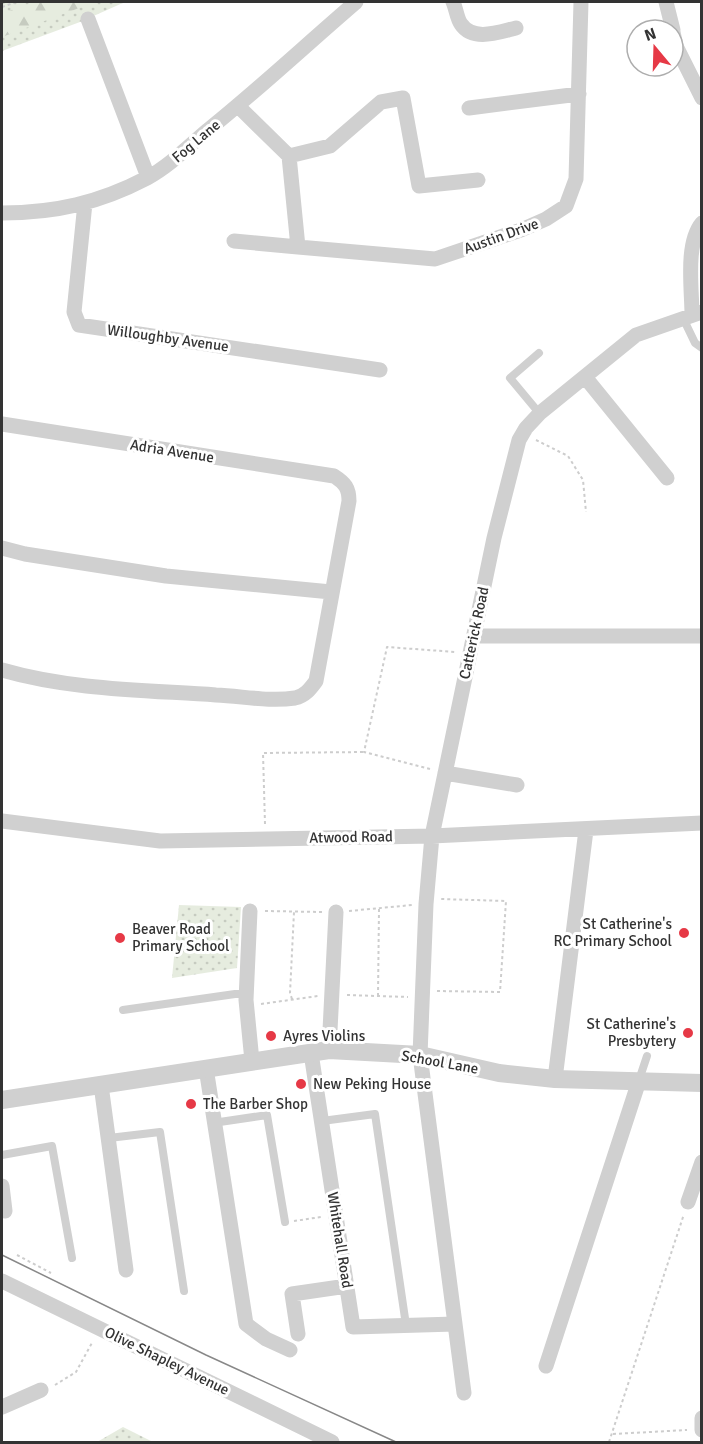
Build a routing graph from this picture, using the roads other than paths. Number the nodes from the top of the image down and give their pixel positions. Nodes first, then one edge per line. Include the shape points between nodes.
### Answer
1 (356, 2) edge
2 (453, 2) edge
3 (581, 2) edge
4 (666, 2) edge
5 (670, 18) edge
6 (88, 19) dead end
7 (516, 28) dead end
8 (685, 63) edge
9 (579, 94) junction
10 (702, 98) edge
11 (238, 106) junction
12 (470, 108) dead end
13 (289, 156) junction
14 (148, 177) junction
15 (478, 180) dead end
16 (85, 203) junction
17 (2, 213) edge
18 (702, 223) edge
19 (234, 241) dead end
20 (298, 247) junction
21 (692, 315) edge
22 (702, 348) edge
23 (539, 353) dead end
24 (380, 369) dead end
25 (585, 377) junction
26 (540, 414) junction
27 (2, 424) edge
28 (667, 478) dead end
29 (2, 548) edge
30 (332, 592) junction
31 (474, 636) junction
32 (702, 636) edge
33 (2, 670) edge
34 (445, 772) junction
35 (517, 785) dead end
36 (2, 821) edge
37 (702, 823) edge
38 (586, 830) junction
39 (432, 836) junction
40 (250, 911) dead end
41 (336, 912) dead end
42 (246, 1000) junction
43 (123, 1010) dead end
44 (329, 1050) junction
45 (311, 1053) junction
46 (420, 1055) junction
47 (646, 1056) dead end
48 (252, 1061) junction
49 (206, 1068) junction
50 (555, 1079) junction
51 (639, 1081) junction
52 (702, 1083) edge
53 (101, 1085) junction
54 (2, 1100) edge
55 (322, 1121) junction
56 (213, 1123) junction
57 (109, 1138) junction
58 (2, 1155) edge
59 (702, 1162) edge
60 (2, 1186) edge
61 (688, 1202) road end
62 (5, 1211) dead end
63 (285, 1222) road end
64 (72, 1258) dead end
65 (126, 1270) dead end
66 (2, 1281) edge
67 (347, 1286) junction
68 (184, 1291) dead end
69 (455, 1324) junction
70 (406, 1325) junction
71 (298, 1334) dead end
72 (290, 1350) dead end
73 (546, 1366) dead end
74 (41, 1390) road end
75 (464, 1393) dead end
76 (2, 1407) edge
77 (702, 1418) edge
78 (701, 1429) edge
79 (332, 1443) edge

1 - 11 street, Fog Lane
2 - 7 street via 461,24 468,30 483,35
3 - 9 street, Austin Drive
4 - 5 street
6 - 14 street
8 - 10 street
9 - 12 street
9 - 20 street, Austin Drive via 576,179 566,206 546,219 435,259
11 - 13 street
11 - 14 street, Fog Lane
13 - 15 street via 330,146 381,102 404,98 419,186
13 - 20 street
14 - 16 street, Fog Lane
16 - 17 street, Fog Lane via 41,212
16 - 24 street, Willoughby Avenue via 74,312 79,325
18 - 21 street via 692,247
19 - 20 street, Austin Drive
21 - 22 lane via 695,343
21 - 25 street, Catterick Road via 636,335
23 - 26 lane via 510,378
25 - 26 street, Catterick Road
25 - 28 street
26 - 31 street, Catterick Road via 517,447
27 - 30 street, Adria Avenue via 326,475 341,481 349,491 349,501
29 - 30 street via 166,576
30 - 33 street via 316,681 311,689 294,698 58,683
31 - 32 street
31 - 34 street, Catterick Road
34 - 35 street
34 - 39 street, Catterick Road
36 - 39 street, Atwood Road via 160,841
37 - 38 street, Atwood Road
38 - 39 street, Atwood Road
38 - 50 street
39 - 46 street, Catterick Road
40 - 42 street
41 - 44 street
42 - 43 lane via 235,994
42 - 48 street
44 - 45 street, School Lane
44 - 46 street, School Lane
45 - 48 street, School Lane
45 - 55 street, Whitehall Road
46 - 50 street, School Lane
46 - 69 street, Catterick Road
47 - 51 lane
48 - 49 street, School Lane
49 - 53 street, School Lane
49 - 56 street
50 - 51 street, School Lane
51 - 52 street, School Lane
51 - 73 street
53 - 54 street, School Lane
53 - 57 street
55 - 67 street, Whitehall Road
55 - 70 lane via 375,1114
56 - 63 lane via 267,1115
56 - 72 street via 246,1324
57 - 65 street
57 - 68 lane via 160,1132
58 - 64 lane via 52,1146
59 - 61 street
60 - 62 street
66 - 79 street, Olive Shapley Avenue
67 - 70 street, Whitehall Road via 353,1327
67 - 71 street via 292,1294
69 - 70 street, Whitehall Road
69 - 75 street, Catterick Road
74 - 76 street
77 - 78 street

